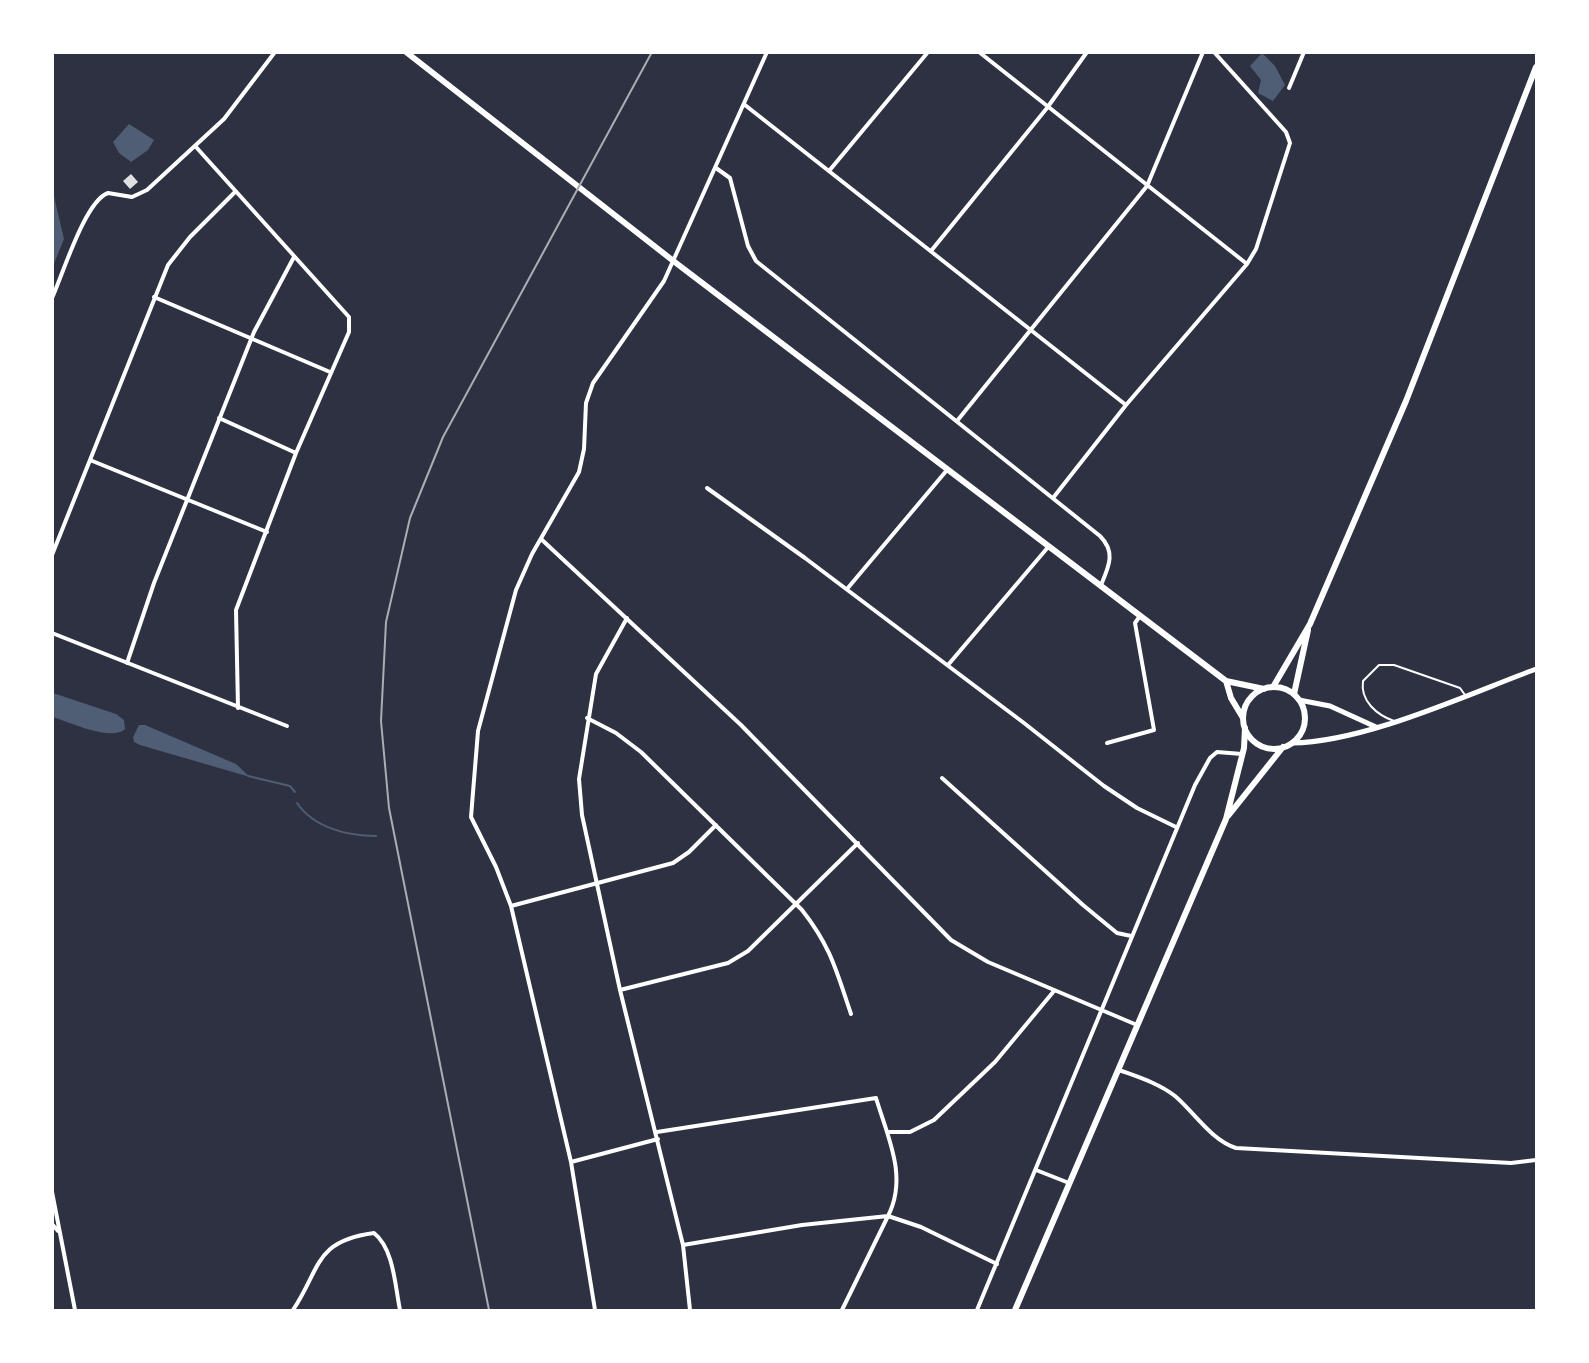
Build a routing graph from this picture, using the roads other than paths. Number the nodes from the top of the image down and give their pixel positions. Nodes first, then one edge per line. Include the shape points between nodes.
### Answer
1 (275, 52) edge
2 (405, 52) edge
3 (767, 52) edge
4 (928, 52) edge
5 (979, 52) edge
6 (1087, 52) edge
7 (1203, 52) edge
8 (1214, 52) edge
9 (1304, 52) edge
10 (1536, 67) edge
11 (1289, 88) dead end
12 (745, 105) junction
13 (1047, 108) junction
14 (196, 147) junction
15 (716, 168) junction
16 (829, 171) junction
17 (1147, 186) junction
18 (235, 192) junction
19 (930, 251) junction
20 (294, 257) junction
21 (673, 260) junction
22 (1247, 264) junction
23 (154, 297) junction
24 (52, 298) edge
25 (1030, 329) junction
26 (252, 338) junction
27 (330, 372) junction
28 (1126, 405) junction
29 (219, 418) junction
30 (957, 421) junction
31 (296, 453) junction
32 (89, 460) junction
33 (948, 469) junction
34 (707, 488) dead end
35 (1053, 498) junction
36 (187, 499) junction
37 (267, 532) junction
38 (541, 539) junction
39 (1049, 546) junction
40 (52, 555) edge
41 (1101, 586) junction
42 (847, 589) junction
43 (1140, 616) junction
44 (627, 618) junction
45 (1310, 624) junction
46 (52, 633) edge
47 (127, 663) junction
48 (948, 665) junction
49 (1536, 669) edge
50 (1226, 681) junction
51 (1273, 687) junction
52 (1264, 689) junction
53 (1465, 695) junction
54 (1296, 697) junction
55 (238, 708) junction
56 (587, 718) junction
57 (1243, 718) junction
58 (1394, 721) junction
59 (287, 726) dead end
60 (1376, 727) junction
61 (1245, 728) junction
62 (1107, 743) dead end
63 (1292, 743) junction
64 (1283, 747) junction
65 (1242, 754) junction
66 (942, 778) dead end
67 (1226, 819) junction
68 (716, 825) junction
69 (1176, 827) junction
70 (858, 843) junction
71 (596, 882) junction
72 (798, 905) junction
73 (512, 906) junction
74 (1131, 936) junction
75 (620, 990) junction
76 (1054, 991) junction
77 (1102, 1009) junction
78 (851, 1014) dead end
79 (1137, 1025) junction
80 (1118, 1070) junction
81 (657, 1132) junction
82 (886, 1132) junction
83 (658, 1139) junction
84 (1536, 1160) edge
85 (571, 1162) junction
86 (1036, 1170) junction
87 (1070, 1183) junction
88 (52, 1192) edge
89 (888, 1216) junction
90 (52, 1224) edge
91 (60, 1234) junction
92 (683, 1245) junction
93 (997, 1264) junction
94 (75, 1311) edge
95 (293, 1311) edge
96 (400, 1311) edge
97 (595, 1311) edge
98 (690, 1311) edge
99 (842, 1311) edge
100 (977, 1311) edge
101 (1015, 1311) edge

1 - 14 street via 239,102
2 - 21 main road
3 - 12 street
4 - 16 street
5 - 13 street
6 - 13 street
7 - 17 street
8 - 22 street via 1286,132 1290,143 1256,249
9 - 11 street
10 - 45 main road via 1406,401
12 - 15 street
12 - 16 street
13 - 17 street
13 - 19 street
14 - 18 street
14 - 24 street via 140,194 132,197 108,193 94,203
15 - 21 street
15 - 30 street via 730,178 745,237 756,261
16 - 19 street
17 - 22 street
17 - 25 street
18 - 20 street
18 - 23 street via 178,251
19 - 25 street
20 - 26 street
20 - 27 street via 349,317 348,332
21 - 33 main road
21 - 38 street via 663,281 593,383 586,403 579,472
22 - 28 street
23 - 26 street
23 - 32 street
25 - 28 street
25 - 30 street
26 - 27 street
26 - 29 street
27 - 31 street
28 - 35 street
29 - 31 street
29 - 36 street
30 - 35 street
31 - 37 street
32 - 36 street
32 - 40 street
33 - 39 main road
33 - 42 street
34 - 42 street
35 - 41 street via 1107,543 1110,563
36 - 37 street
36 - 47 street
37 - 55 street via 237,610
38 - 44 street
38 - 73 street via 516,590 489,687 478,731 472,796 474,827
39 - 41 main road
39 - 48 street
41 - 43 main road
42 - 48 street
43 - 50 main road
43 - 62 street via 1135,623 1154,730
44 - 56 street via 596,674
44 - 70 street via 741,724
45 - 51 main road
45 - 54 main road
46 - 47 street
47 - 55 street
48 - 69 street via 1104,786
49 - 53 main road
50 - 52 main road
50 - 57 main road
51 - 52 main road
51 - 54 main road
52 - 57 main road via 1249,700
53 - 58 main road
53 - 58 lane via 1460,688 1394,665 1379,665 1363,681 1364,696 1372,708
54 - 60 main road via 1330,706
54 - 63 main road via 1305,718
55 - 59 street
56 - 68 street via 641,752
56 - 71 street via 579,779
57 - 61 main road
58 - 60 main road
60 - 63 main road via 1320,743
61 - 64 main road via 1256,743 1274,749
61 - 65 main road
63 - 64 main road
64 - 67 main road
65 - 67 main road
65 - 69 street via 1217,752 1210,758
66 - 74 street via 1083,905 1117,933
67 - 79 main road
68 - 71 street via 673,863
68 - 72 street
69 - 74 street
70 - 72 street
70 - 76 street via 951,939 988,962
71 - 73 street
71 - 75 street
72 - 75 street via 748,951 728,963
72 - 78 street via 822,934
73 - 85 street
74 - 77 street
75 - 81 street
76 - 77 street
76 - 82 street via 995,1062 934,1120 909,1132
77 - 79 street
77 - 86 street
79 - 80 main road
80 - 84 street via 1174,1095 1221,1140 1236,1148 1511,1163
80 - 87 main road
81 - 82 street via 876,1098
81 - 83 street
82 - 89 street via 898,1188
83 - 85 street
83 - 92 street
85 - 97 street
86 - 87 street
86 - 93 street
87 - 101 main road
88 - 91 street
89 - 92 street
89 - 93 street via 921,1227
89 - 99 street
90 - 91 street
91 - 94 street
92 - 98 street
93 - 100 street
95 - 96 street via 324,1253 342,1239 374,1233 386,1249

